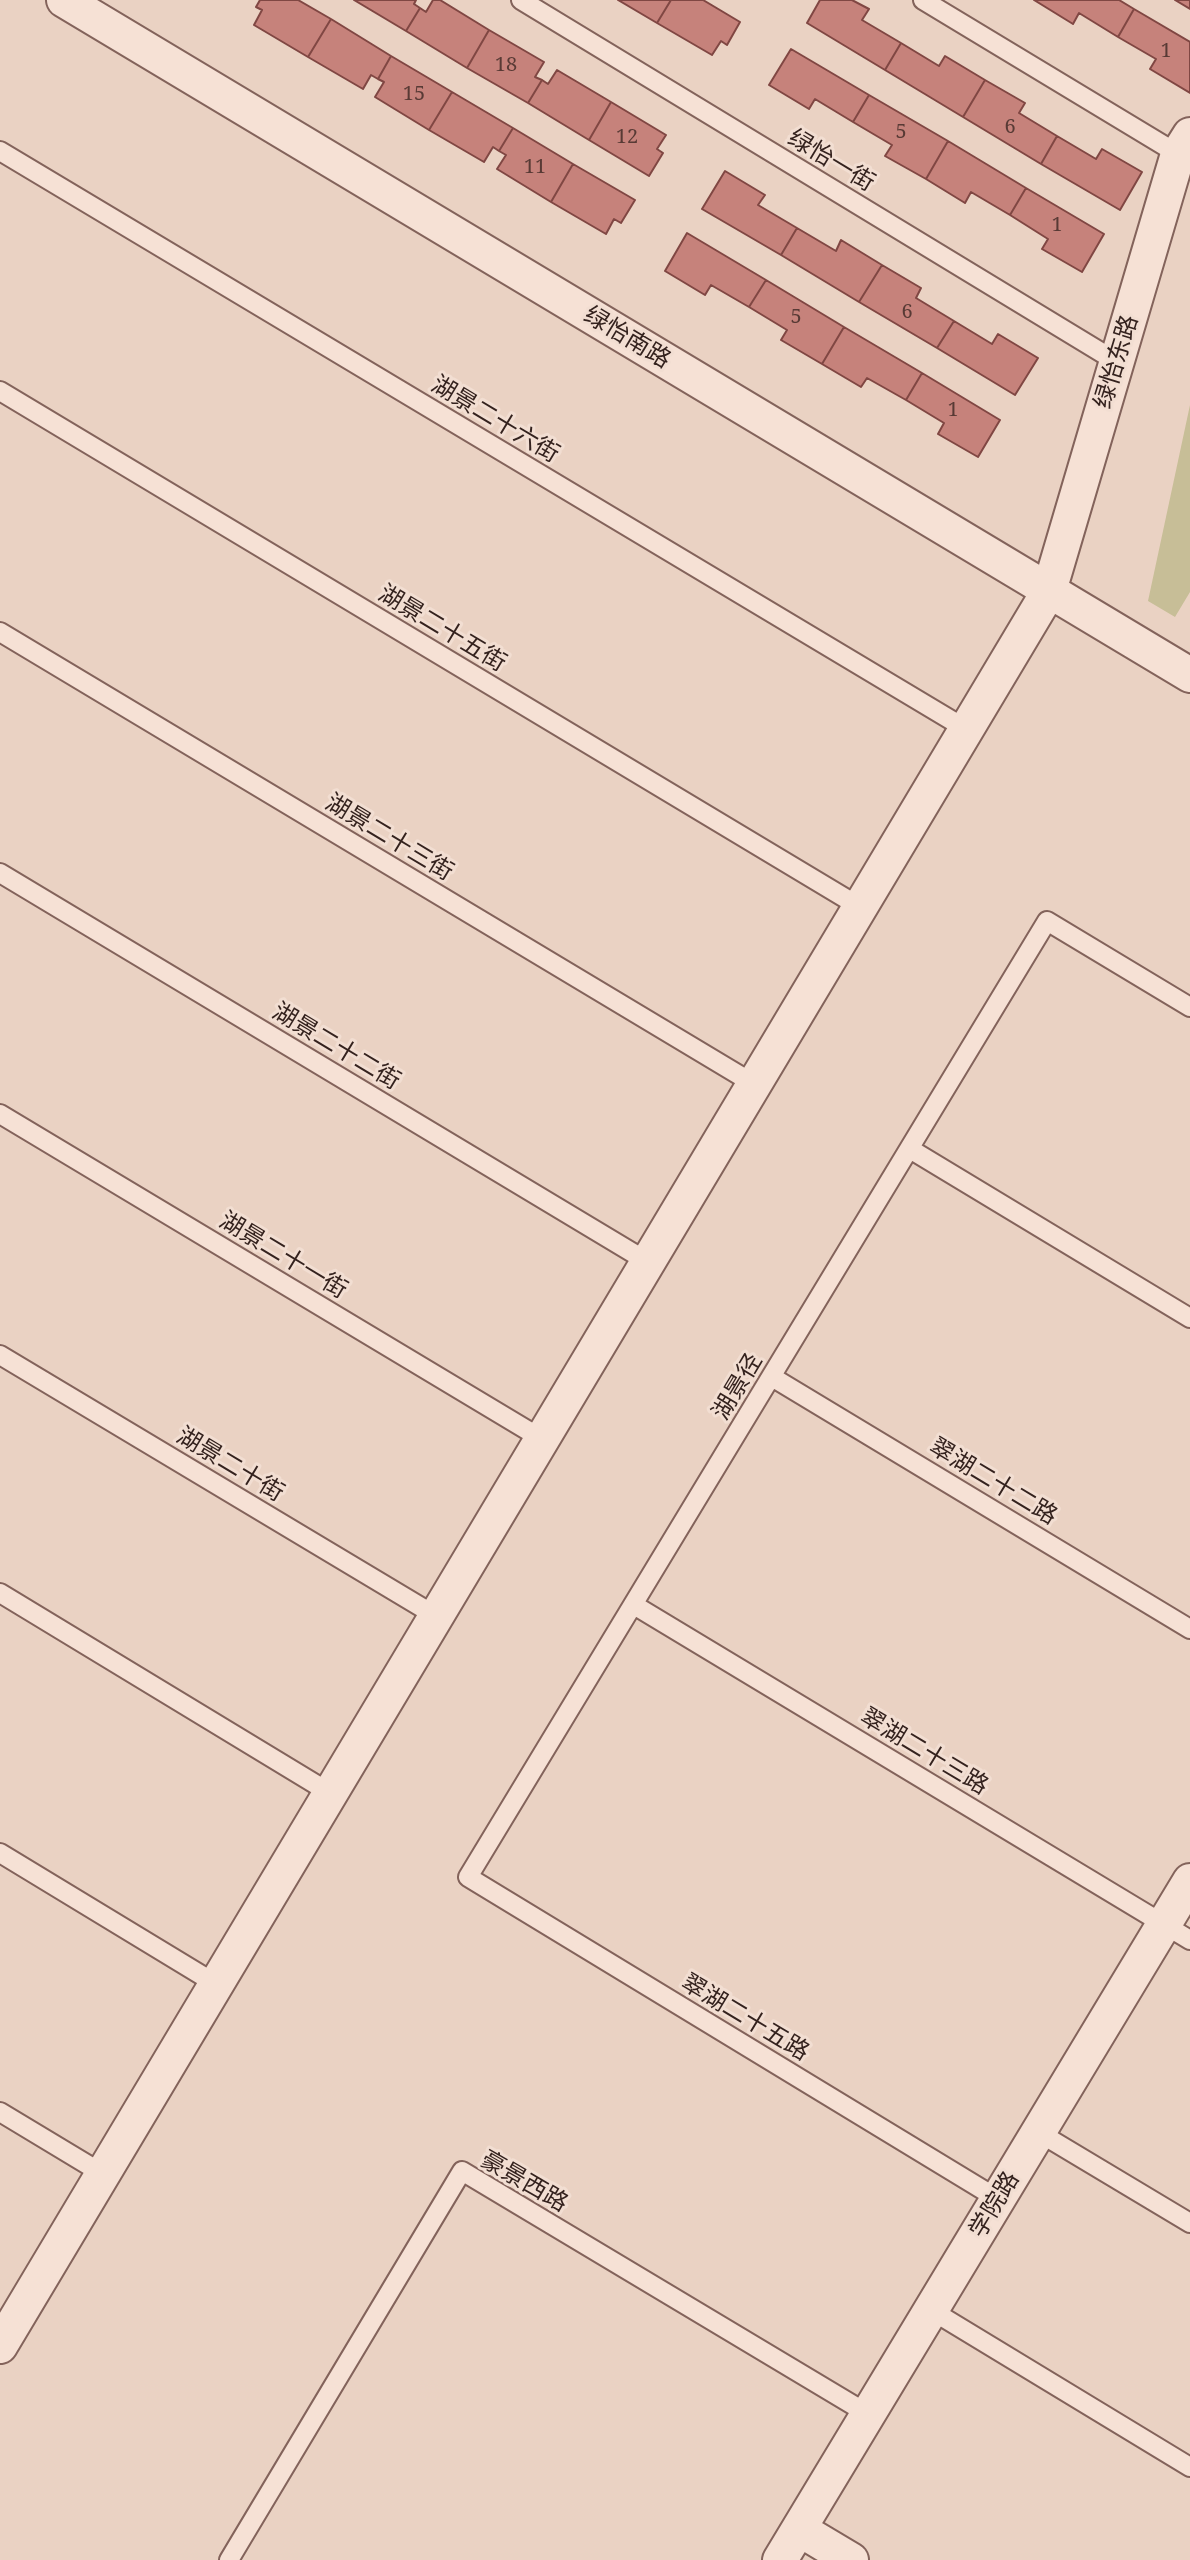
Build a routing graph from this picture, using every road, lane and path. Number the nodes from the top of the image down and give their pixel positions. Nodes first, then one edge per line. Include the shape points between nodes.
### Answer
1 (64, 0) edge
2 (521, 0) edge
3 (923, 0) edge
4 (1184, 145) edge
5 (0, 151) edge
6 (1117, 362) junction
7 (0, 391) edge
8 (1049, 591) junction
9 (0, 632) edge
10 (1190, 675) edge
11 (966, 729) junction
12 (0, 873) edge
13 (860, 907) junction
14 (1190, 1007) edge
15 (754, 1084) junction
16 (0, 1114) edge
17 (910, 1149) junction
18 (648, 1262) junction
19 (1190, 1318) edge
20 (0, 1355) edge
21 (772, 1377) junction
22 (542, 1439) junction
23 (0, 1593) edge
24 (634, 1605) junction
25 (436, 1616) junction
26 (1190, 1629) edge
27 (330, 1793) junction
28 (0, 1853) edge
29 (468, 1877) joint
30 (1190, 1881) edge
31 (1177, 1932) edge
32 (216, 1984) junction
33 (0, 2112) edge
34 (1038, 2132) junction
35 (103, 2174) junction
36 (998, 2199) junction
37 (1190, 2223) edge
38 (931, 2310) junction
39 (0, 2346) edge
40 (868, 2414) junction
41 (1190, 2467) edge
42 (799, 2529) junction
43 (229, 2560) edge
44 (780, 2560) edge
45 (851, 2560) edge

1 - 8 street, 绿怡南路
2 - 6 lane, 绿怡一街
3 - 4 lane
4 - 6 street, 绿怡东路
5 - 11 lane, 湖景二十六街
6 - 8 street, 绿怡东路
7 - 13 lane, 湖景二十五街
8 - 10 street, 绿怡南路
8 - 11 street, 绿怡东路
9 - 15 lane, 湖景二十三街
11 - 13 street, 绿怡东路
12 - 18 lane, 湖景二十二街
13 - 15 street, 绿怡东路
14 - 17 lane, 湖景径 via 1047,921
15 - 18 street, 绿怡东路
16 - 22 lane, 湖景二十一街
17 - 19 lane
17 - 21 lane, 湖景径
18 - 22 street, 绿怡东路
20 - 25 lane, 湖景二十街
21 - 24 lane, 湖景径
21 - 26 lane, 翠湖二十二路
22 - 25 street, 绿怡东路
23 - 27 lane
24 - 29 lane, 湖景径
24 - 31 lane, 翠湖二十三路
25 - 27 street, 绿怡东路
27 - 32 street, 绿怡东路
28 - 32 lane
29 - 36 lane, 翠湖二十五路
30 - 31 street, 学院路
31 - 34 street, 学院路
32 - 35 street, 绿怡东路
33 - 35 lane
34 - 36 street, 学院路
34 - 37 lane
35 - 39 street, 绿怡东路
36 - 38 street, 学院路
38 - 40 street, 学院路
38 - 41 lane
40 - 42 street, 学院路
40 - 43 lane, 豪景西路 via 462,2171
42 - 44 street, 学院路
42 - 45 street

